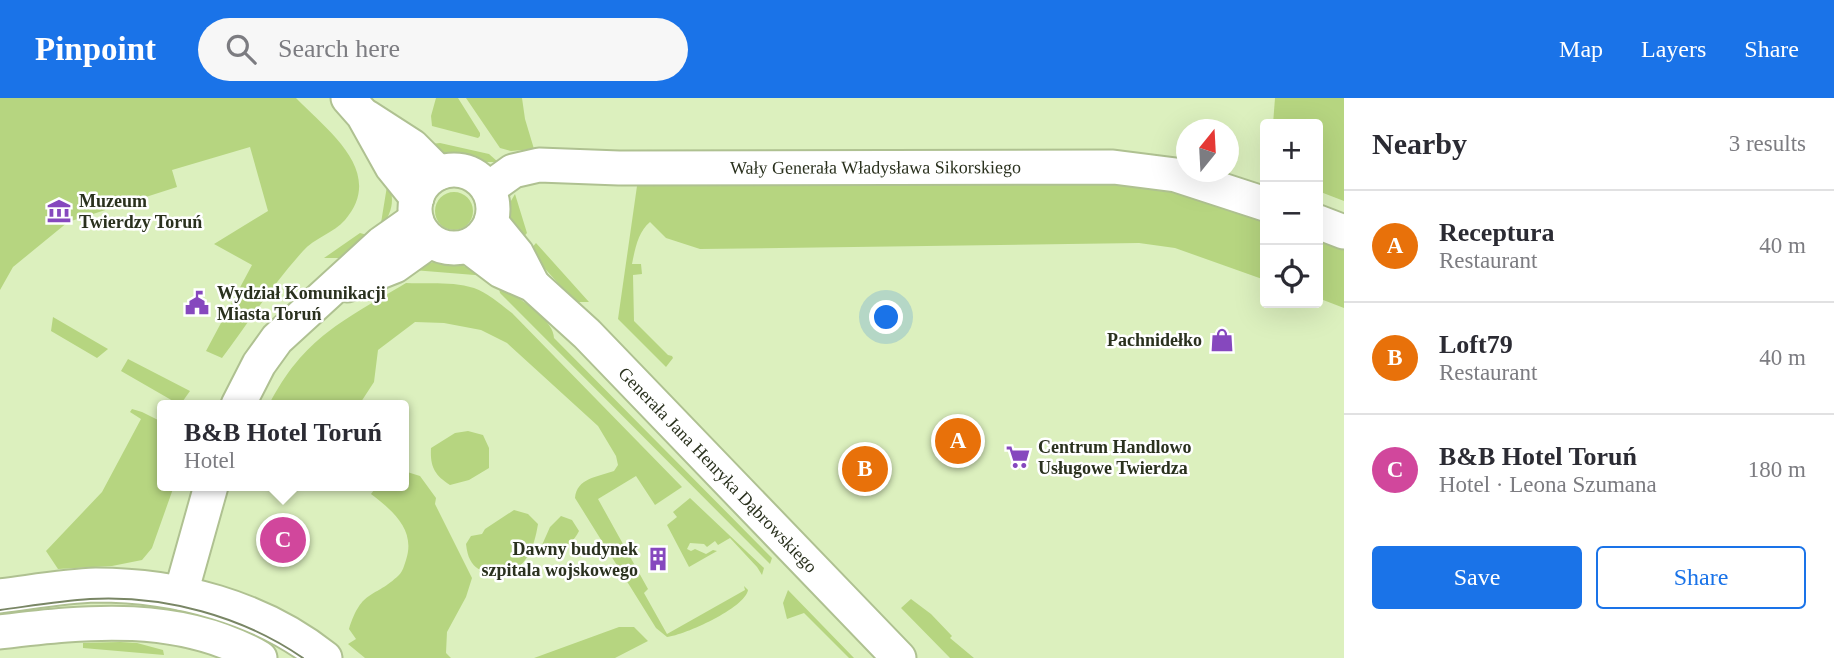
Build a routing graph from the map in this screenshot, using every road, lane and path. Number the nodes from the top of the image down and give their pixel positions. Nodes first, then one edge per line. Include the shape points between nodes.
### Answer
1 (356, 106) edge
2 (439, 173) junction
3 (488, 189) junction
4 (1260, 202) edge
5 (421, 219) junction
6 (491, 222) junction
7 (1323, 224) edge
8 (1344, 232) edge
9 (468, 246) junction
10 (533, 285) junction
11 (240, 400) edge
12 (210, 491) edge
13 (181, 593) junction
14 (0, 596) edge
15 (0, 632) edge
16 (260, 658) edge
17 (326, 658) edge
18 (900, 658) edge

1 - 2 street via 412,146
1 - 5 street
2 - 3 street via 466,172
2 - 5 street via 421,188
3 - 4 street, Wały Generała Władysława Sikorskiego via 513,171 539,165 1134,168 1176,175
3 - 6 street
5 - 9 street via 442,247
5 - 11 street via 395,266 329,292 277,339
6 - 9 street via 482,237
6 - 10 street, Generała Jana Henryka Dąbrowskiego via 517,254
7 - 8 street
9 - 10 street, Generała Jana Henryka Dąbrowskiego via 501,271
10 - 18 street, Generała Jana Henryka Dąbrowskiego via 587,334
12 - 13 street
13 - 14 street via 94,585
13 - 17 street via 271,624
15 - 16 street via 66,624 152,624 188,630

